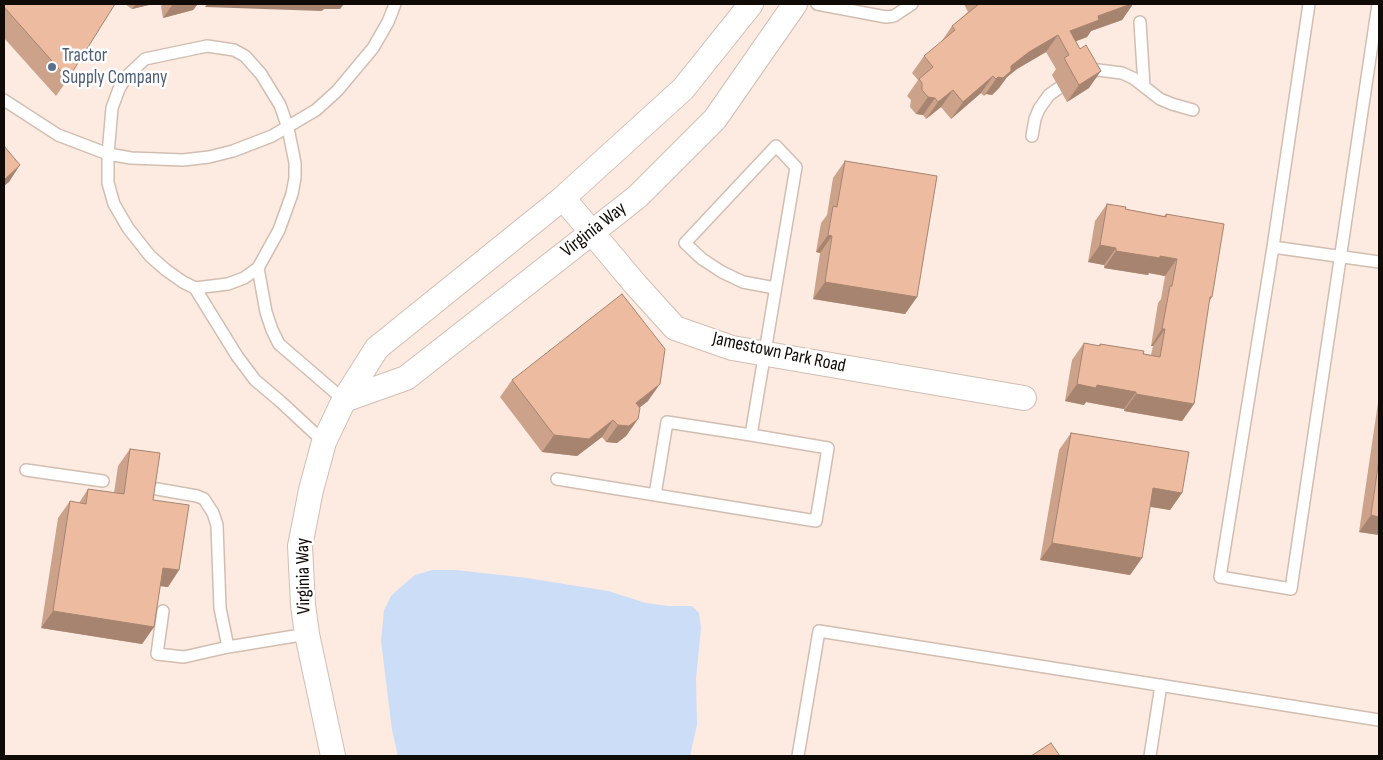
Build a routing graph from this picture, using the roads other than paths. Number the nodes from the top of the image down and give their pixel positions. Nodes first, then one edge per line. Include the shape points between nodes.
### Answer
1 (396, 4) edge
2 (751, 4) edge
3 (795, 4) edge
4 (817, 4) edge
5 (912, 4) edge
6 (1309, 4) edge
7 (1378, 4) edge
8 (1140, 22) dead end
9 (1081, 74) edge
10 (1144, 86) junction
11 (1058, 88) dead end
12 (4, 100) edge
13 (1193, 110) dead end
14 (288, 128) junction
15 (1032, 136) dead end
16 (108, 154) junction
17 (563, 198) junction
18 (592, 232) junction
19 (1273, 248) junction
20 (1340, 257) junction
21 (1379, 262) edge
22 (258, 268) junction
23 (195, 288) junction
24 (775, 288) junction
25 (764, 353) junction
26 (1024, 398) dead end
27 (344, 400) junction
28 (751, 435) junction
29 (324, 442) junction
30 (26, 470) dead end
31 (557, 479) dead end
32 (103, 481) dead end
33 (156, 489) edge
34 (655, 495) junction
35 (162, 611) edge
36 (307, 634) junction
37 (228, 647) junction
38 (1161, 685) junction
39 (1379, 720) edge
40 (333, 756) edge
41 (798, 756) edge
42 (1150, 756) edge

1 - 14 lane via 373,48 337,91 316,110
2 - 17 street, Virginia Way via 682,88
3 - 18 street, Virginia Way via 715,119 637,197
4 - 5 lane via 886,17 894,16
6 - 19 lane
7 - 20 lane
8 - 10 lane
9 - 10 lane via 1098,70 1116,72
10 - 13 lane via 1172,104
11 - 15 lane via 1039,109
12 - 16 lane via 58,135
14 - 16 lane via 251,145 208,157 158,160
14 - 16 lane via 280,105 253,64 234,50 208,46 145,59 126,77 112,108
14 - 22 lane via 295,163 292,194
16 - 23 lane via 108,183 114,204 128,228 155,261
17 - 18 street, Jamestown Park Road
17 - 27 street, Virginia Way via 377,348
18 - 25 street, Jamestown Park Road via 675,328 732,348
18 - 27 street, Virginia Way via 406,378
19 - 20 lane
19 - 20 lane via 1220,577 1291,589
20 - 21 lane
22 - 23 lane via 228,284
22 - 27 lane via 266,312 280,344
23 - 29 lane via 255,380
24 - 24 lane via 743,282 722,272 685,243 776,146 796,166
24 - 25 lane
25 - 26 street, Jamestown Park Road
25 - 28 lane
27 - 29 street, Virginia Way
28 - 34 lane via 667,422
28 - 34 lane via 828,448 816,521
29 - 36 street, Virginia Way via 300,546 302,605
30 - 32 lane
31 - 34 lane
33 - 37 lane via 197,496 213,513 217,525 220,608
35 - 37 lane via 156,654 184,657
36 - 37 lane
36 - 40 street, Virginia Way
38 - 39 lane
38 - 41 lane via 819,632
38 - 42 lane

